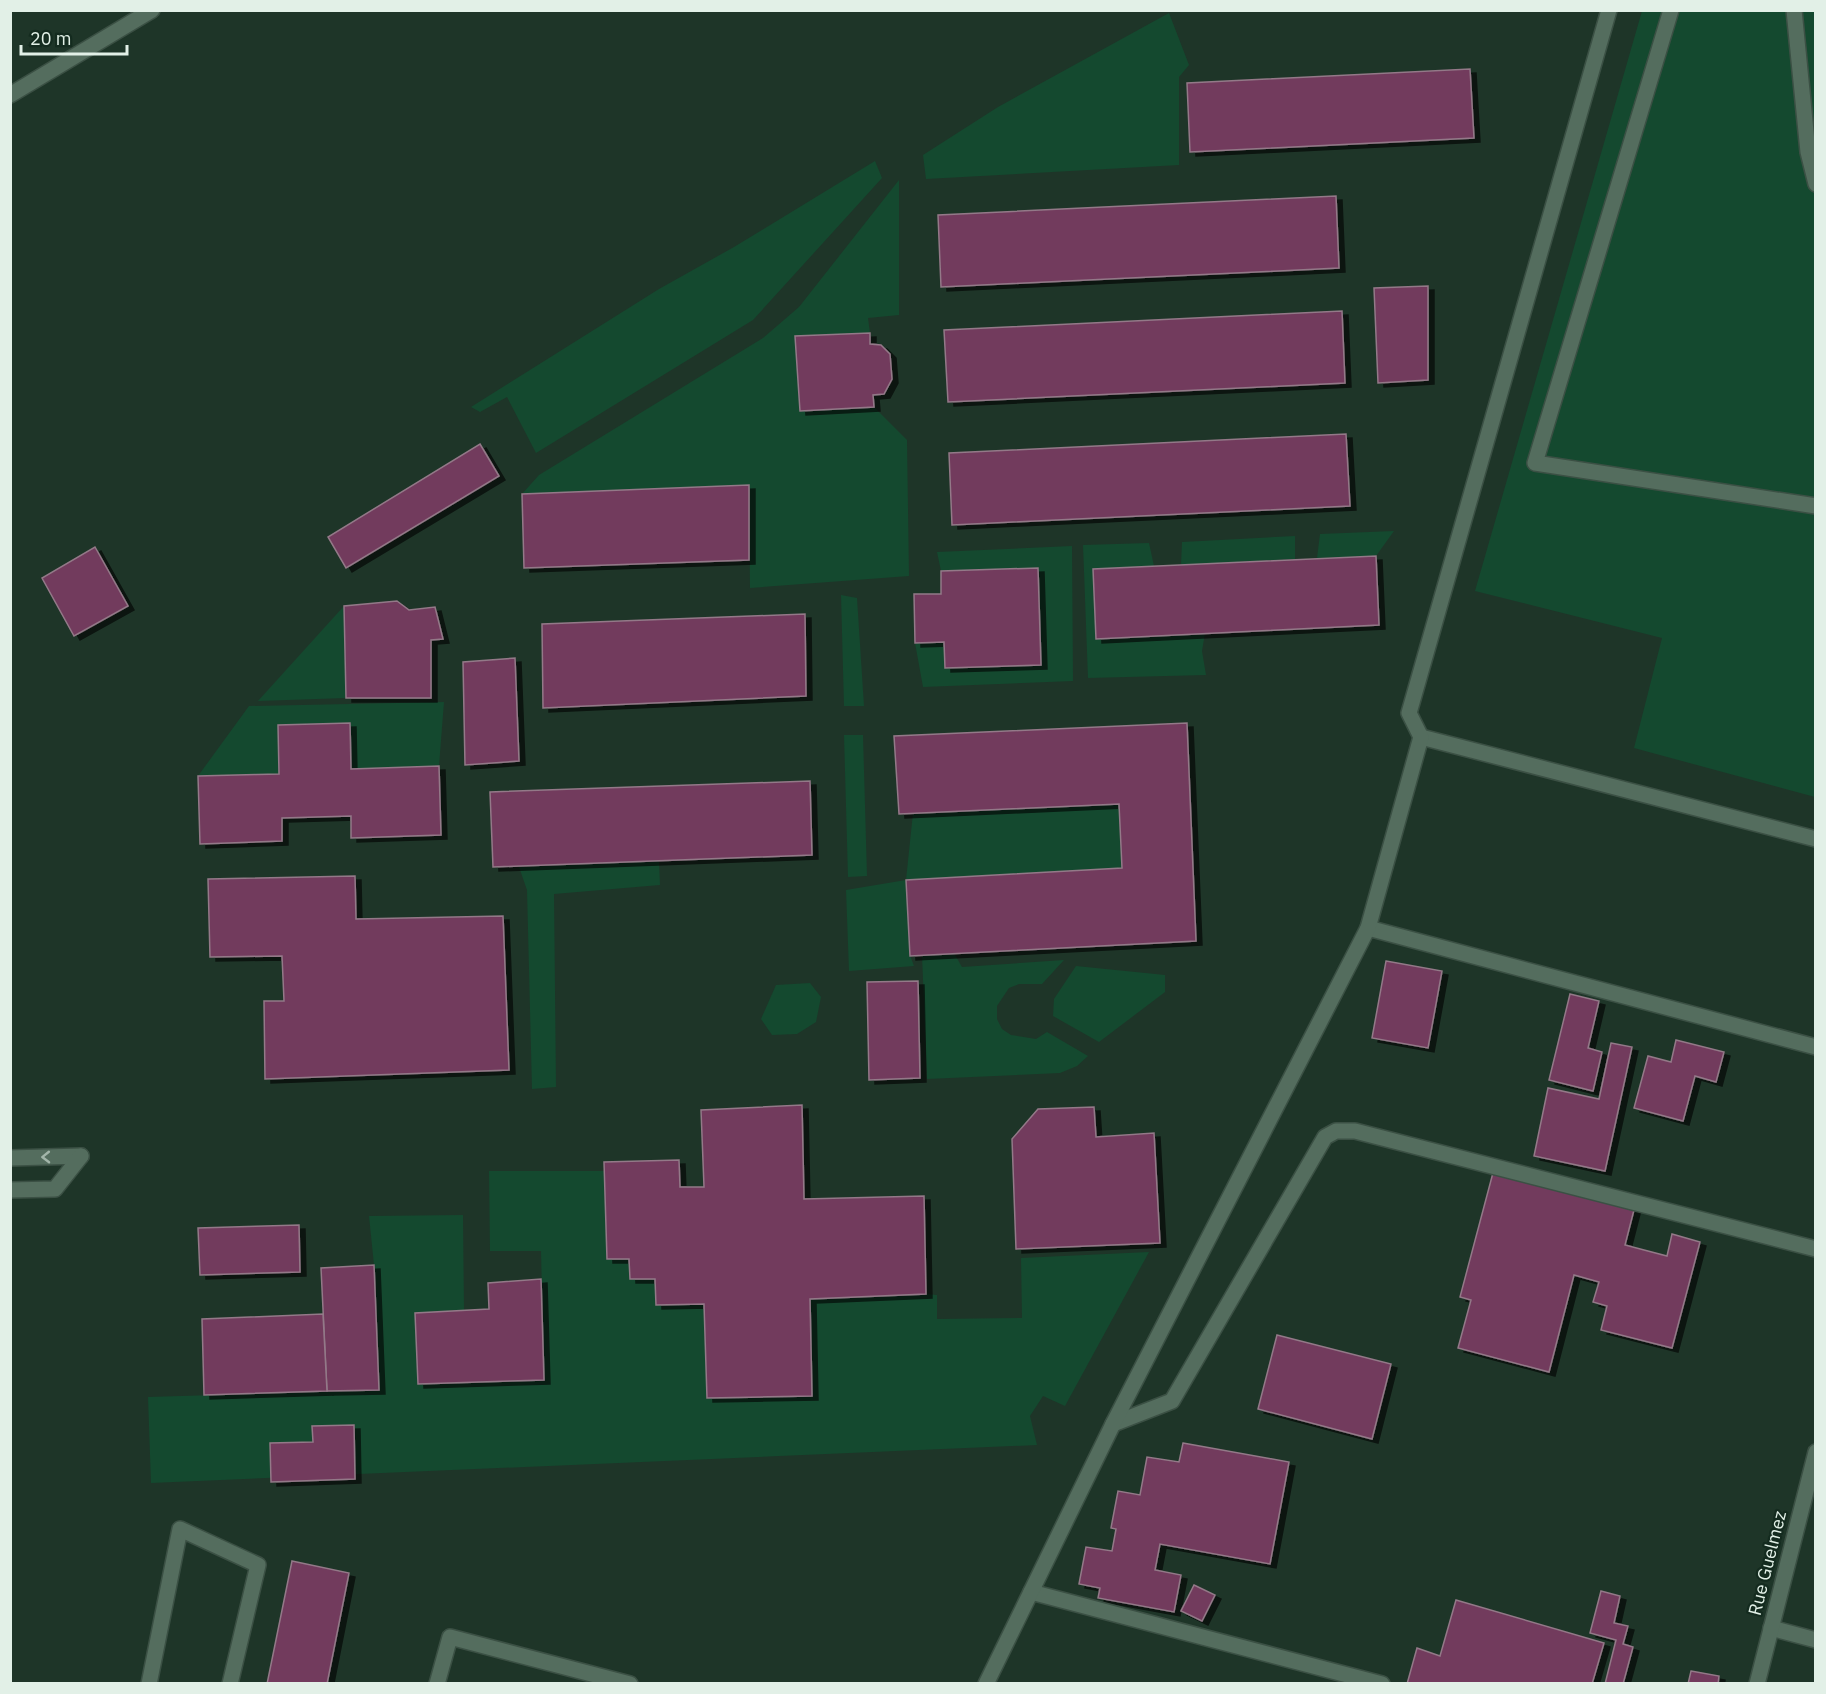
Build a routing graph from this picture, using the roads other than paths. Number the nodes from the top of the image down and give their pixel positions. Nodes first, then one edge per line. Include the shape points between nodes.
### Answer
1 (152, 10) edge
2 (1610, 10) edge
3 (1671, 10) edge
4 (1794, 10) edge
5 (10, 95) edge
6 (1815, 184) edge
7 (1815, 506) edge
8 (1420, 737) junction
9 (1815, 839) edge
10 (1368, 928) junction
11 (1815, 1047) edge
12 (10, 1158) edge
13 (10, 1190) edge
14 (1815, 1249) edge
15 (1113, 1424) junction
16 (1815, 1452) edge
17 (1812, 1484) edge
18 (1031, 1592) junction
19 (1771, 1628) junction
20 (1815, 1640) edge
21 (149, 1683) edge
22 (230, 1683) edge
23 (437, 1683) edge
24 (630, 1683) edge
25 (986, 1683) edge
26 (1382, 1683) edge
27 (1757, 1683) edge

1 - 5 street
2 - 8 street via 1409,713
3 - 7 street via 1535,463
4 - 6 street via 1808,152
8 - 9 street
8 - 10 street
10 - 11 street
10 - 15 street
13 -> 12 street via 56,1189 81,1156
14 - 15 street via 1355,1131 1336,1131 1325,1137 1172,1401
15 - 18 street
16 - 17 street, Rue Guelmez
17 - 19 street, Rue Guelmez
18 - 25 street
18 - 26 street
19 - 20 street
19 - 27 street, Rue Guelmez
21 - 22 street via 180,1529 258,1566
23 - 24 street via 450,1637

